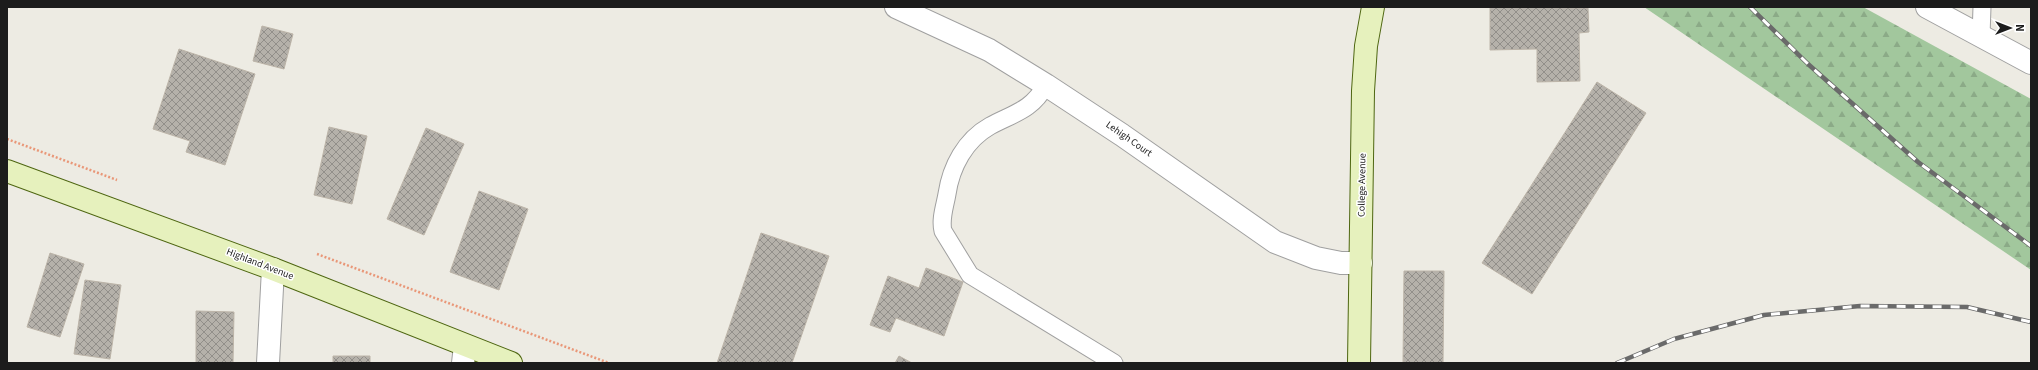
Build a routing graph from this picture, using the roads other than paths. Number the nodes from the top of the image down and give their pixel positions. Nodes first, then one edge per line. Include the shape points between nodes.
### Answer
1 (896, 7) edge
2 (1373, 7) edge
3 (1928, 7) edge
4 (1982, 7) edge
5 (1981, 36) junction
6 (2031, 63) edge
7 (1046, 85) junction
8 (7, 171) edge
9 (1361, 263) junction
10 (273, 269) junction
11 (464, 355) edge
12 (268, 363) edge
13 (511, 363) edge
14 (1114, 363) edge
15 (1359, 363) edge

1 - 7 street, Lehigh Court via 989,50
2 - 9 street, College Avenue via 1363,84
3 - 5 street
4 - 5 lane
5 - 6 street
7 - 9 street, Lehigh Court via 1122,134 1275,242 1316,258 1342,263
7 - 14 lane via 1034,103 988,127 967,146 958,158 953,172 941,225 970,275
8 - 10 street, Highland Avenue
9 - 15 street, College Avenue
10 - 11 street, Highland Avenue
10 - 12 street
11 - 13 street, Highland Avenue

